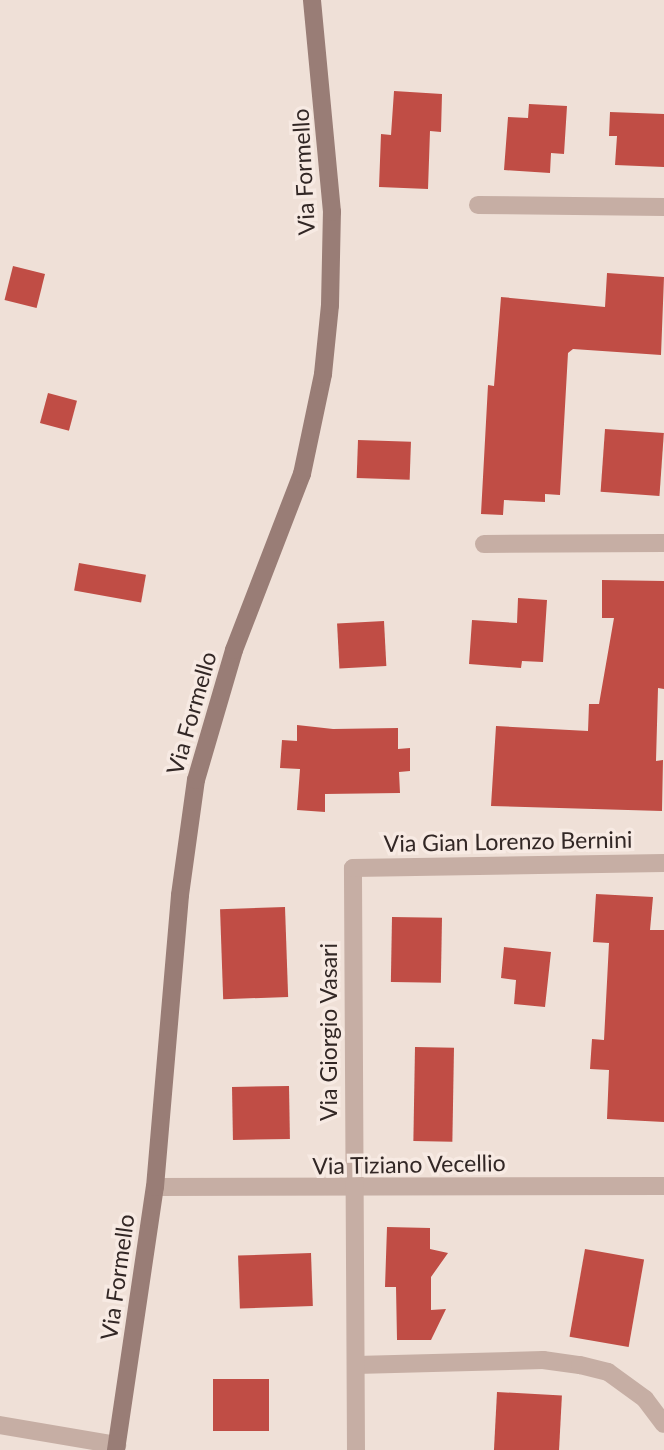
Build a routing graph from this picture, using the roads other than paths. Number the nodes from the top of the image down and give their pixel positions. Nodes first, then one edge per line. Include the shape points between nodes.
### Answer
1 (312, 0) edge
2 (478, 205) dead end
3 (664, 207) edge
4 (664, 543) edge
5 (484, 544) dead end
6 (664, 863) edge
7 (353, 867) joint
8 (664, 1186) edge
9 (155, 1187) junction
10 (352, 1190) junction
11 (356, 1366) junction
12 (664, 1424) edge
13 (0, 1425) edge
14 (116, 1448) edge
15 (356, 1450) edge

1 - 9 main road, Via Formello via 332,212 323,374 302,474 234,650 196,780 180,895
2 - 3 street
4 - 5 street
6 - 7 street, Via Gian Lorenzo Bernini
7 - 10 street, Via Giorgio Vasari
8 - 10 street, Via Tiziano Vecellio
9 - 10 street, Via Tiziano Vecellio
9 - 14 main road, Via Formello
10 - 11 street, Via Giorgio Vasari
11 - 12 street via 543,1360 580,1365 608,1371 645,1399
11 - 15 street, Via Giorgio Vasari
13 - 14 street

